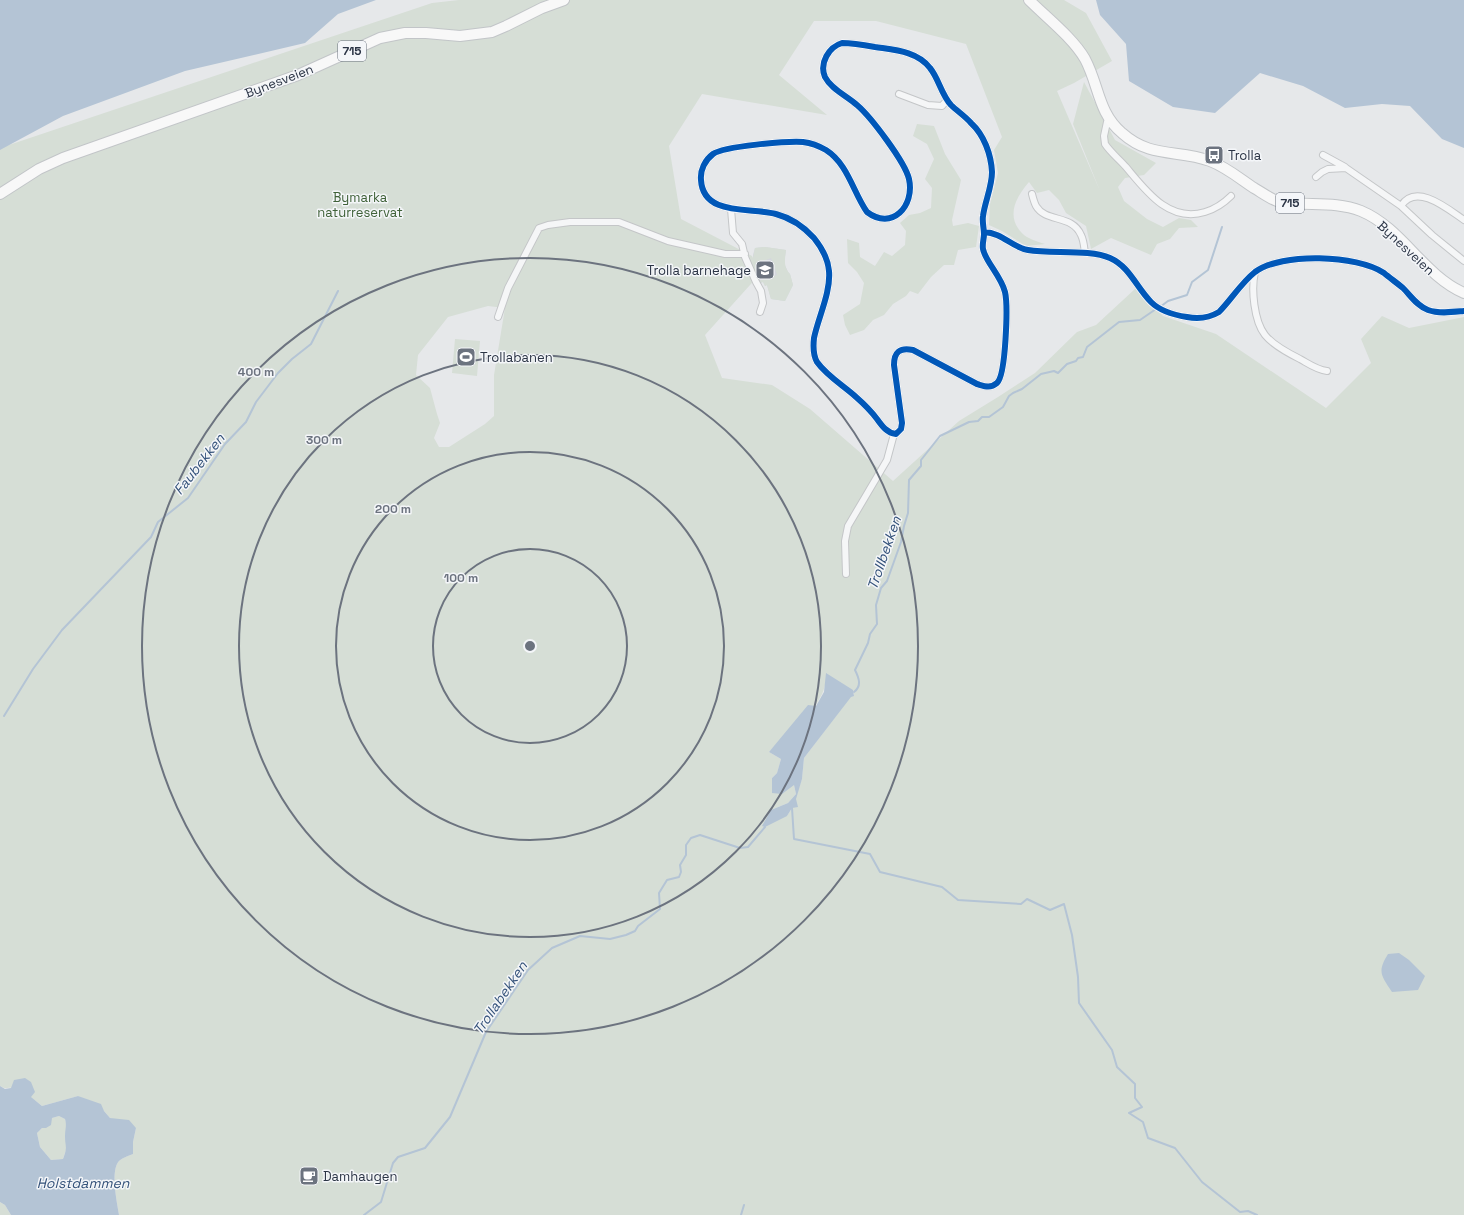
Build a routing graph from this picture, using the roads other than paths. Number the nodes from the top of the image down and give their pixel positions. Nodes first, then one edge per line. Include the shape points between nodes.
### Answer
1 (564, 0) edge
2 (1029, 0) edge
3 (899, 94) dead end
4 (947, 100) junction
5 (1109, 120) junction
6 (1323, 155) dead end
7 (1346, 168) junction
8 (1316, 177) dead end
9 (0, 194) edge
10 (1032, 194) dead end
11 (1231, 196) dead end
12 (1401, 206) junction
13 (731, 209) junction
14 (1464, 220) edge
15 (984, 232) junction
16 (1085, 253) junction
17 (745, 254) junction
18 (1464, 261) edge
19 (1255, 272) junction
20 (1464, 293) edge
21 (1464, 311) edge
22 (760, 312) dead end
23 (498, 317) dead end
24 (1327, 371) dead end
25 (894, 434) junction
26 (846, 574) dead end

1 - 9 main road, Bynesveien / 715 via 492,32 460,36 405,33 380,38 298,75 63,158 39,169
2 - 5 main road, Bynesveien / 715 via 1084,57
3 - 4 street via 933,106 942,106
4 - 13 street via 930,68 915,56 858,44 836,46 830,50 825,60 823,67 826,78 834,88 867,114 901,162 910,184 905,205 891,218 872,216 862,206 845,169 834,156 817,145 792,142 725,149 706,161 701,176 703,190 712,202
4 - 15 street via 978,130 990,158 991,180 982,217
5 - 11 street via 1104,136 1105,144 1160,203 1181,214 1194,214 1218,207
5 - 20 main road, Bynesveien / 715 via 1141,146 1162,153 1190,156 1211,162 1275,200 1295,204 1333,204 1361,211 1388,228 1443,281
6 - 7 street
7 - 8 street via 1328,169
7 - 12 street
10 - 16 street via 1041,212 1069,222 1077,228
12 - 14 street via 1411,197 1423,196
12 - 18 street
13 - 17 street via 733,233 742,244
13 - 25 street via 772,213 790,219 805,229 823,251 829,270 828,285 815,330 813,351 821,367 867,407 885,429
15 - 16 street via 992,232 1028,250
15 - 25 street via 983,250 1002,282 1006,298 1004,354 1000,379 993,386 977,384 913,350 900,350 895,356 894,364 902,423 899,431
16 - 19 street via 1106,256 1118,262 1130,273 1151,302 1169,313 1188,318 1212,316 1222,309
17 - 22 street via 761,291 763,304
17 - 23 street via 725,254 668,241 619,222 548,224 540,228 508,288
19 - 21 street via 1272,263 1298,259 1346,260 1382,272 1426,309
19 - 24 street via 1255,306 1263,333 1276,345 1307,364
25 - 26 street via 888,460 848,526 845,541

